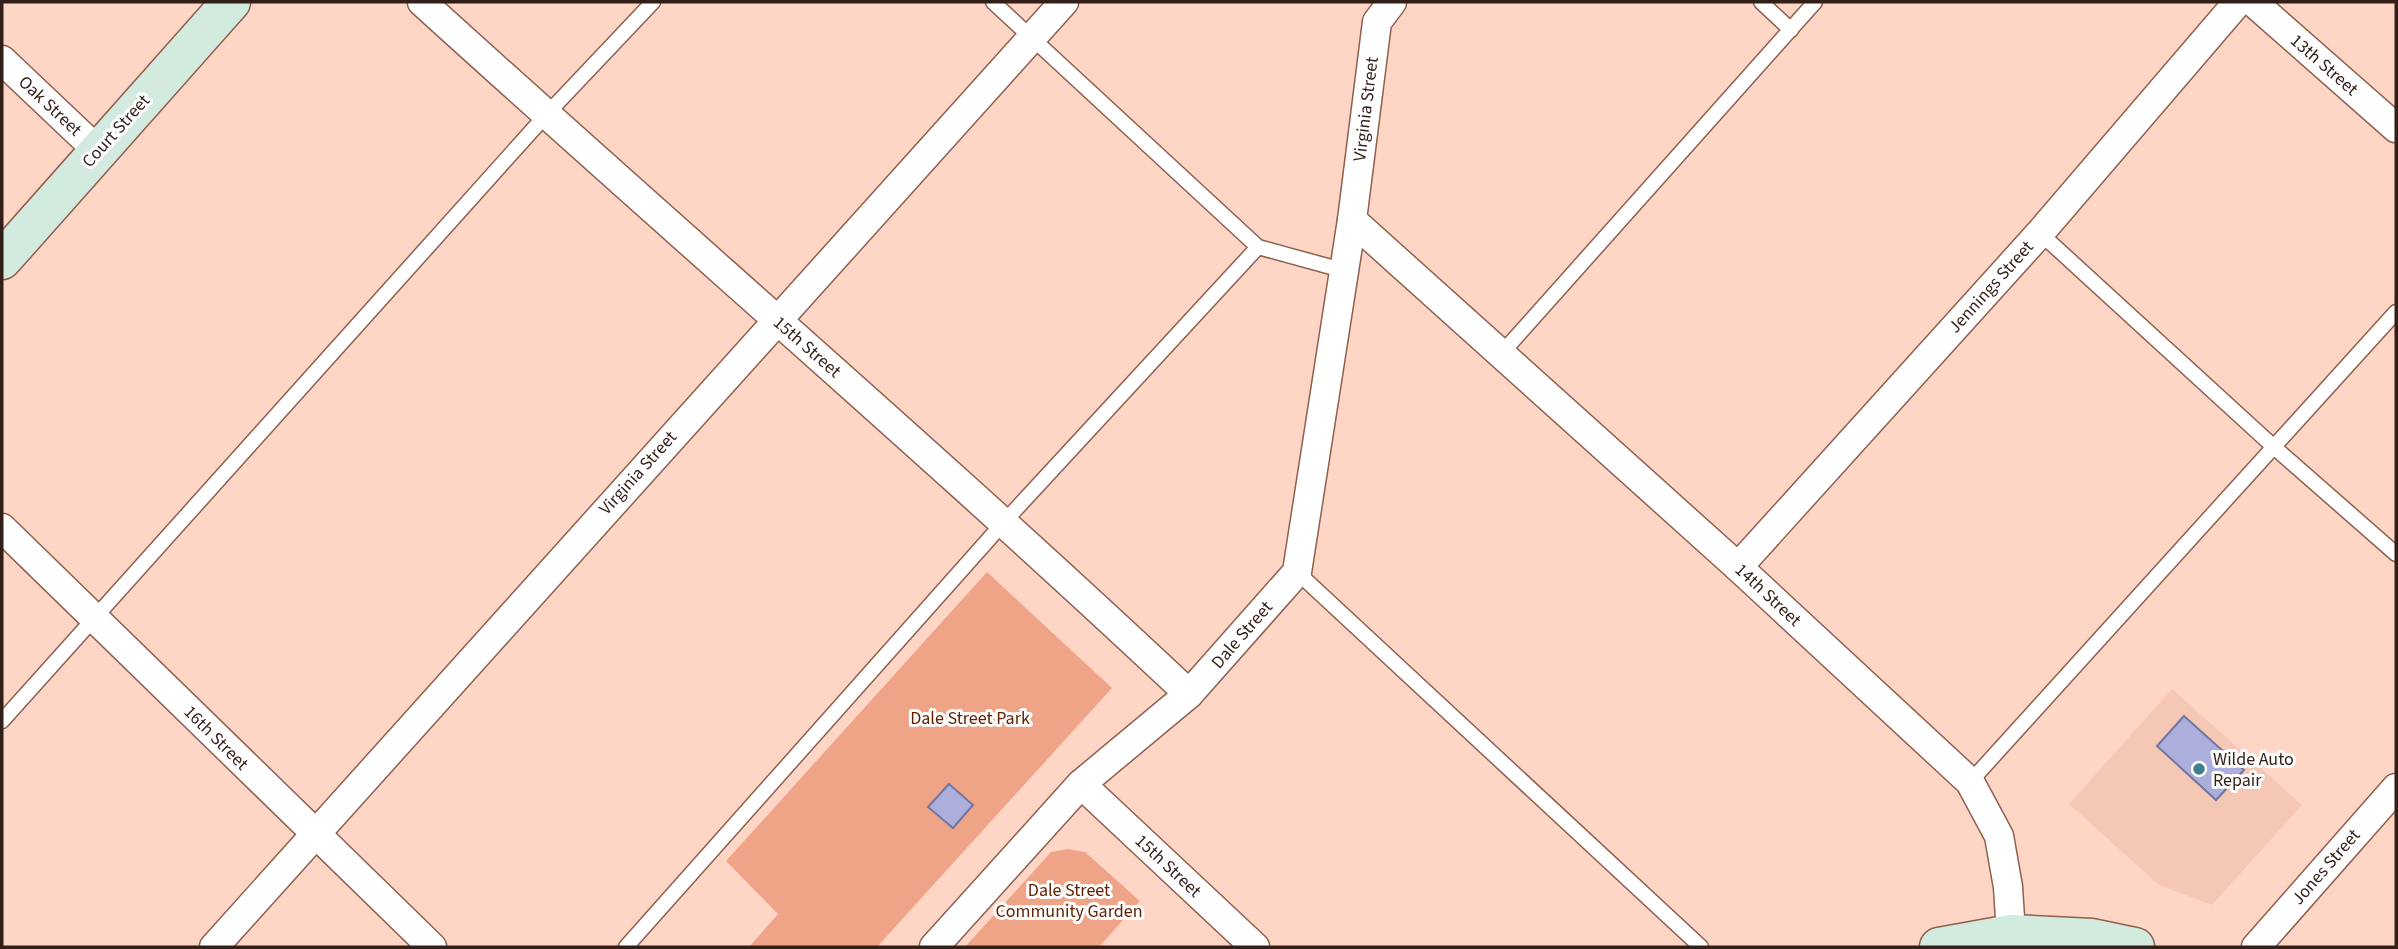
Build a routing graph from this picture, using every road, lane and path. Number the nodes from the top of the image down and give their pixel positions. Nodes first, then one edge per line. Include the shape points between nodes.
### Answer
1 (231, 2) edge
2 (422, 2) edge
3 (653, 2) edge
4 (993, 2) edge
5 (1064, 2) edge
6 (1392, 2) edge
7 (1761, 2) edge
8 (1815, 2) edge
9 (2238, 2) edge
10 (2253, 2) edge
11 (1791, 30) junction
12 (1032, 37) junction
13 (2, 60) edge
14 (546, 115) junction
15 (2396, 128) edge
16 (98, 151) junction
17 (1352, 220) junction
18 (2040, 233) junction
19 (1258, 247) junction
20 (2, 260) edge
21 (1342, 270) junction
22 (2396, 312) edge
23 (775, 320) junction
24 (1501, 354) junction
25 (2274, 448) junction
26 (1005, 521) junction
27 (2, 528) edge
28 (2396, 554) edge
29 (1738, 568) junction
30 (1297, 572) junction
31 (94, 619) junction
32 (1189, 694) junction
33 (2, 721) edge
34 (1970, 782) junction
35 (1081, 784) junction
36 (2396, 788) edge
37 (314, 835) junction
38 (2011, 934) junction
39 (214, 947) edge
40 (432, 947) edge
41 (626, 947) edge
42 (933, 947) edge
43 (1255, 947) edge
44 (1701, 947) edge
45 (1939, 947) edge
46 (2135, 947) edge
47 (2256, 947) edge

1 - 16 street, Court Street
2 - 14 street, 15th Street
3 - 14 lane
4 - 12 lane
5 - 12 street, Virginia Street
6 - 17 street, Virginia Street via 1377,22
7 - 11 lane
8 - 11 lane
9 - 18 street, Jennings Street
10 - 15 street, 13th Street
11 - 24 lane
12 - 19 lane
12 - 23 street, Virginia Street
13 - 16 street, Oak Street
14 - 23 street, 15th Street
14 - 31 lane
16 - 20 street, Court Street
17 - 21 street
17 - 24 street, 14th Street
18 - 25 lane
18 - 29 street, Jennings Street
19 - 21 lane
19 - 26 lane
21 - 30 street
22 - 25 lane
23 - 26 street, 15th Street
23 - 37 street, Virginia Street
24 - 29 street, 14th Street
25 - 28 lane
25 - 34 lane
26 - 32 street, 15th Street
26 - 41 lane
27 - 31 street, 16th Street
29 - 34 street, 14th Street
30 - 32 street, Dale Street
30 - 44 lane
31 - 33 lane
31 - 37 street, 16th Street
32 - 35 street, Dale Street
34 - 38 street, 14th Street via 1999,836
35 - 42 street, Dale Street
35 - 43 street, 15th Street
36 - 47 street, Jones Street
37 - 39 street, Virginia Street
37 - 40 street, 16th Street
38 - 45 street
38 - 46 street via 2092,938

